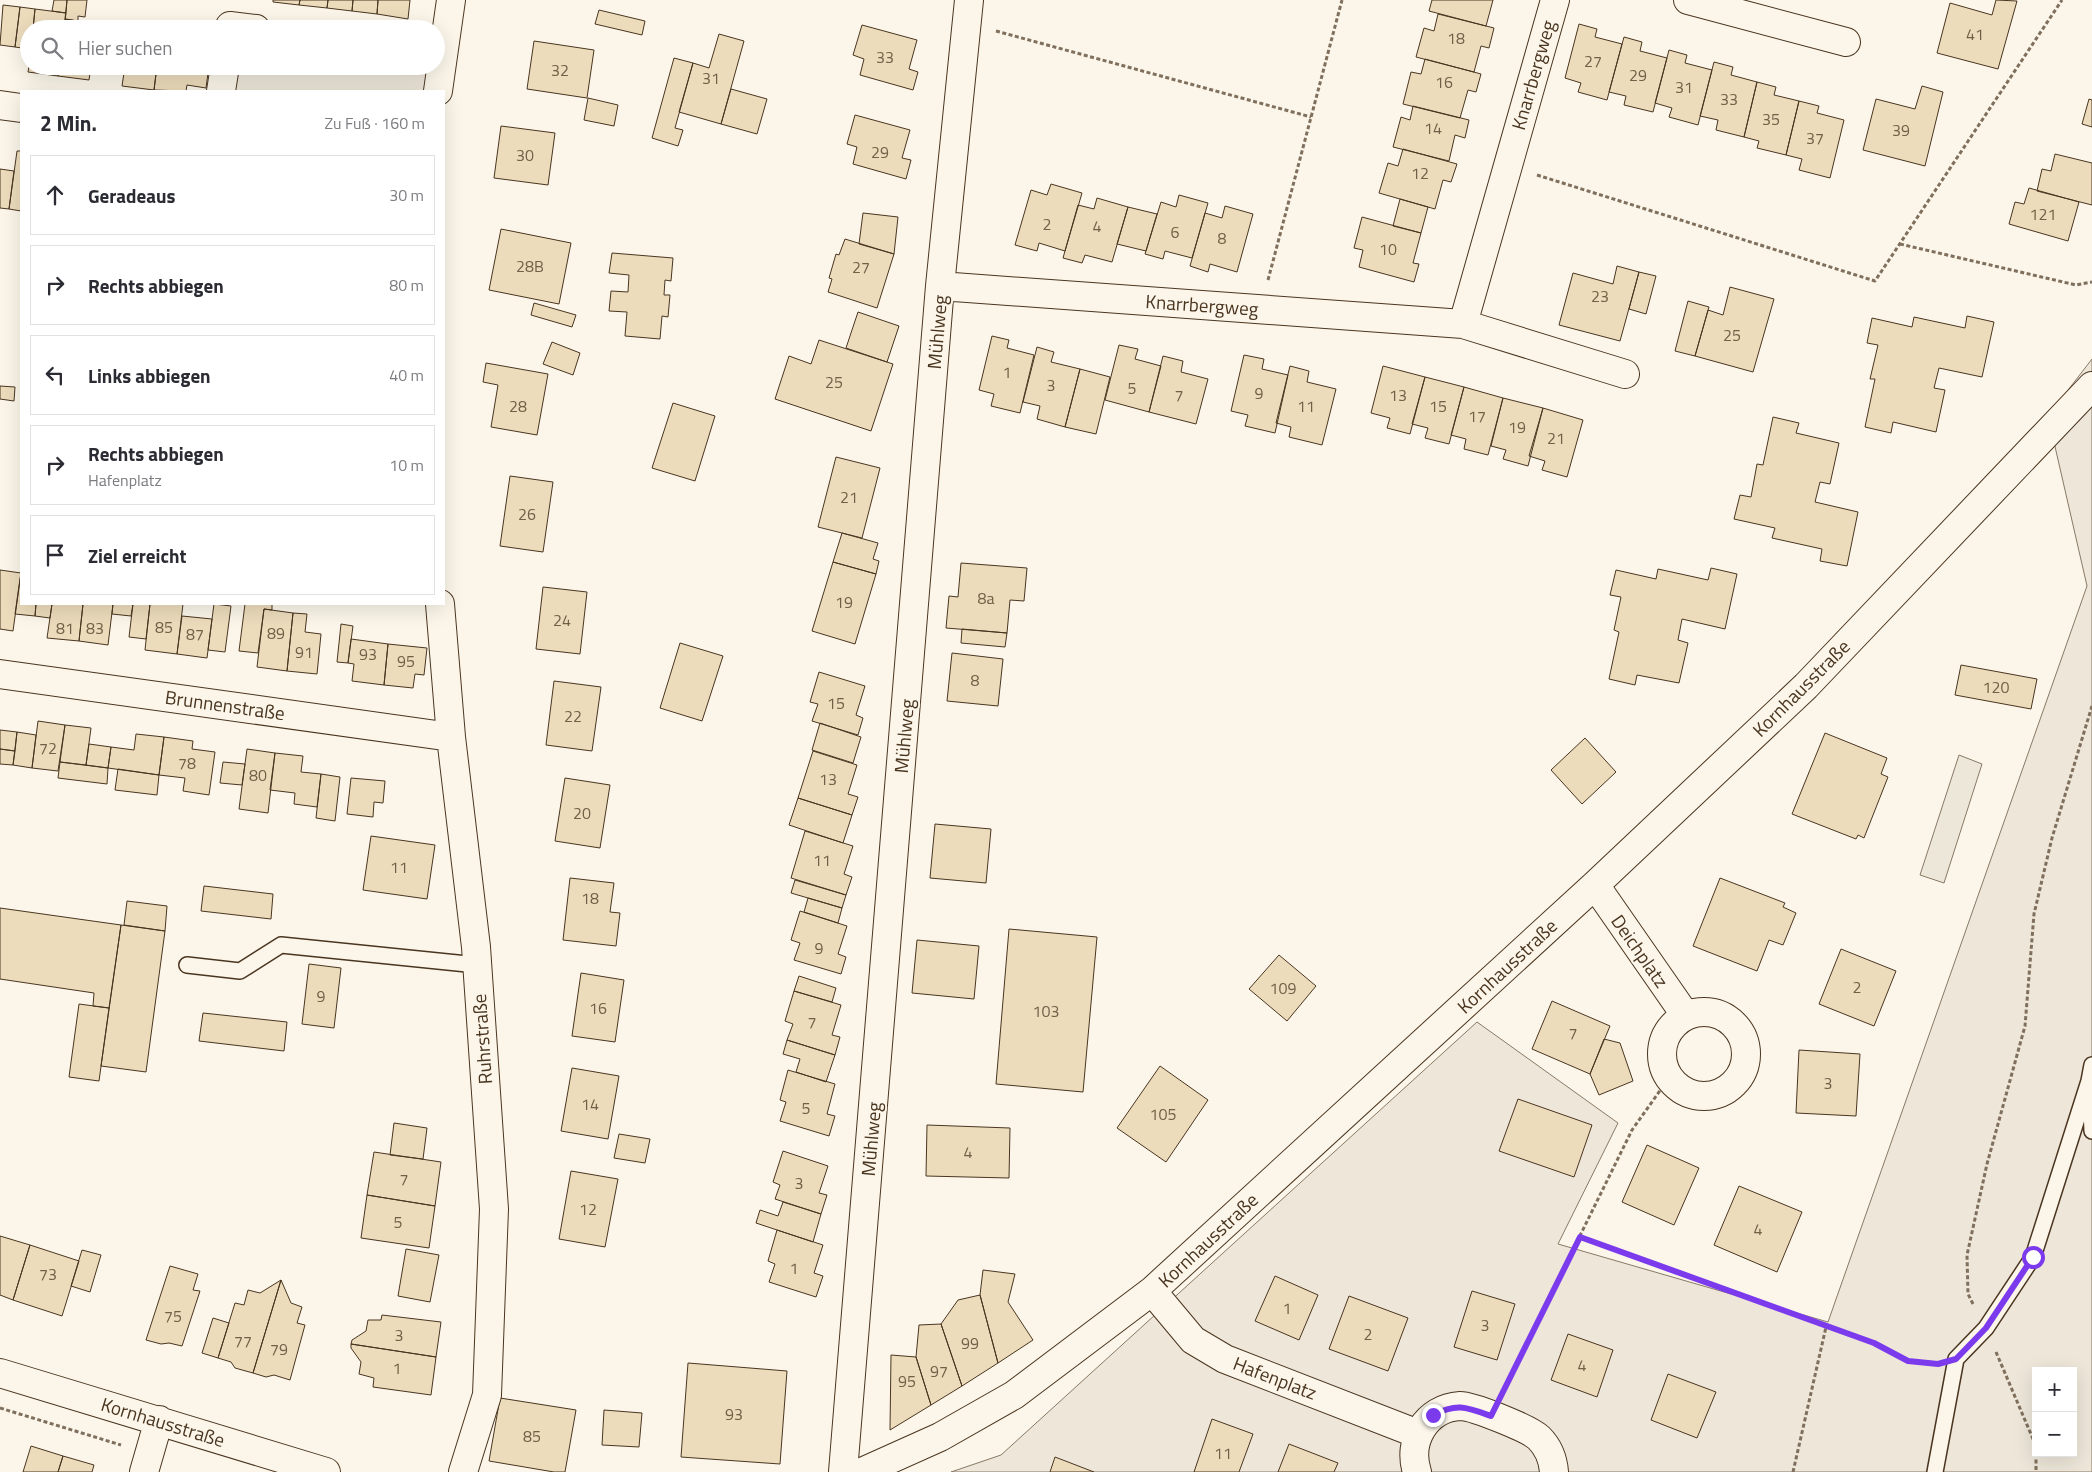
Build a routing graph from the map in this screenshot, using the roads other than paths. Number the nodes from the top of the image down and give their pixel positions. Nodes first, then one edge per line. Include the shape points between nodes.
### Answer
1 (451, 0) edge
2 (1554, 0) edge
3 (1688, 0) edge
4 (968, 11) edge
5 (445, 28) edge
6 (1846, 42) dead end
7 (224, 75) edge
8 (439, 75) edge
9 (221, 90) edge
10 (438, 90) edge
11 (0, 105) edge
12 (20, 108) edge
13 (940, 286) junction
14 (1463, 324) junction
15 (1626, 374) dead end
16 (2092, 386) edge
17 (440, 605) edge
18 (0, 674) edge
19 (451, 737) junction
20 (1594, 885) junction
21 (187, 965) dead end
22 (477, 965) junction
23 (1686, 1016) junction
24 (2092, 1065) edge
25 (2090, 1081) junction
26 (2092, 1131) edge
27 (1152, 1291) junction
28 (0, 1373) edge
29 (159, 1420) junction
30 (1418, 1434) junction
31 (144, 1472) edge
32 (326, 1472) edge
33 (463, 1472) edge
34 (843, 1472) edge
35 (862, 1472) edge
36 (1417, 1472) edge
37 (1554, 1472) edge
38 (1934, 1472) edge

1 - 5 street
2 - 14 street, Knarrbergweg
3 - 6 street
4 - 13 street, Mühlweg
7 - 9 street
8 - 10 street
11 - 12 street
13 - 14 street, Knarrbergweg
13 - 34 street, Mühlweg
14 - 15 street, Knarrbergweg
16 - 20 street, Kornhausstraße via 1806,686
17 - 19 street, Ruhrstraße
18 - 19 street, Brunnenstraße
19 - 22 street, Ruhrstraße
20 - 23 street, Deichplatz
20 - 27 street, Kornhausstraße
21 - 22 lane via 240,971 281,945
22 - 33 street, Ruhrstraße via 493,1219 487,1395
23 - 23 street via 1670,1028 1664,1040 1663,1060 1670,1078 1679,1088 1692,1094 1712,1095 1730,1087 1740,1076 1745,1063 1742,1035 1722,1016 1708,1012
24 - 25 lane
25 - 26 lane
25 - 38 lane via 2033,1257 1986,1328 1956,1359
27 - 30 street, Hafenplatz via 1193,1340 1225,1359
27 - 35 street, Kornhausstraße via 1014,1395 940,1437
28 - 29 street, Kornhausstraße
29 - 31 street
29 - 32 street, Kornhausstraße
30 - 36 street via 1413,1456
30 - 37 street via 1433,1415 1447,1408 1463,1406 1537,1436 1548,1448

